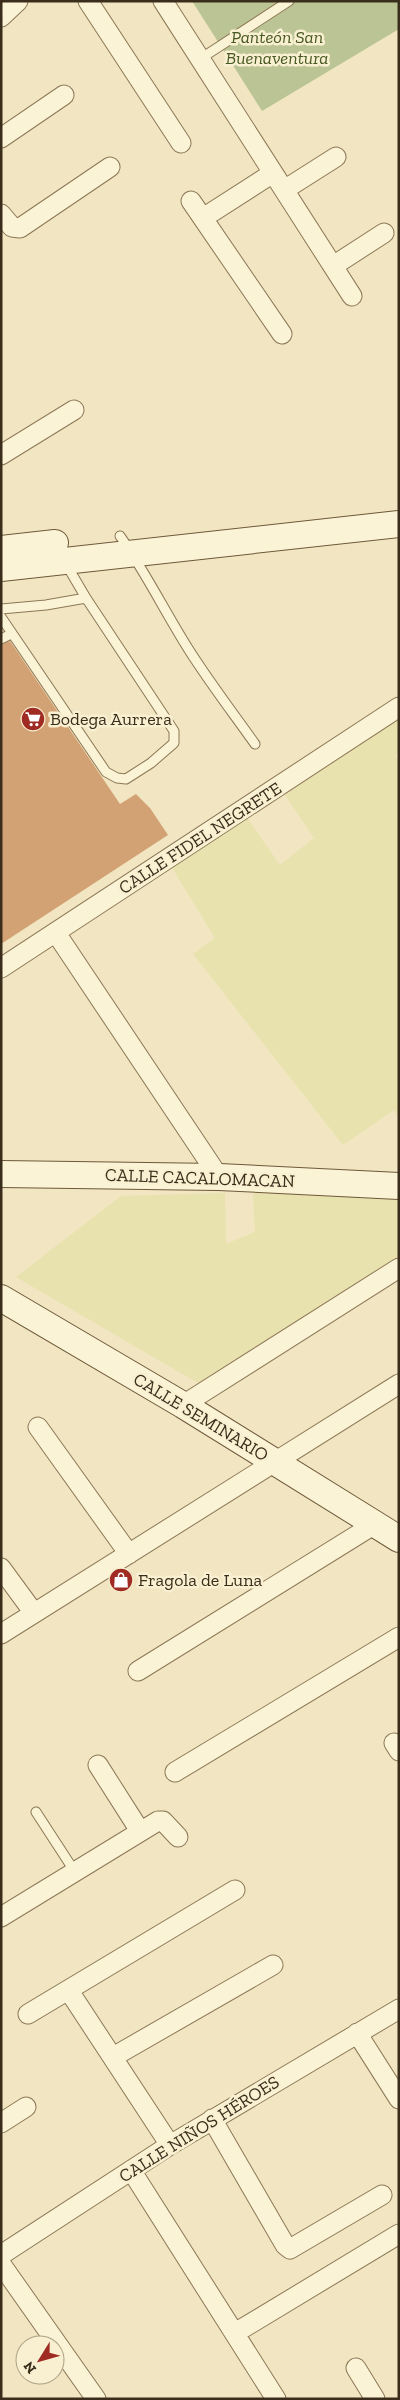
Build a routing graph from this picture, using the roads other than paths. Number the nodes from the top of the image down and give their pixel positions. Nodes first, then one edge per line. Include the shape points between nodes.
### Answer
1 (18, 1) edge
2 (88, 1) edge
3 (163, 1) edge
4 (289, 1) edge
5 (1, 17) edge
6 (200, 59) junction
7 (64, 95) dead end
8 (1, 138) edge
9 (181, 143) dead end
10 (336, 156) dead end
11 (110, 167) dead end
12 (273, 173) junction
13 (284, 190) junction
14 (191, 200) dead end
15 (1, 214) edge
16 (203, 218) junction
17 (384, 233) dead end
18 (333, 266) junction
19 (352, 296) dead end
20 (282, 334) dead end
21 (74, 410) dead end
22 (1, 455) edge
23 (399, 506) edge
24 (399, 524) edge
25 (126, 545) junction
26 (1, 549) edge
27 (62, 551) junction
28 (1, 568) edge
29 (86, 598) junction
30 (1, 609) edge
31 (1, 617) edge
32 (10, 634) junction
33 (1, 639) edge
34 (399, 707) edge
35 (255, 744) dead end
36 (56, 933) junction
37 (1, 968) edge
38 (1, 1174) edge
39 (219, 1176) junction
40 (399, 1186) edge
41 (399, 1268) edge
42 (1, 1298) edge
43 (399, 1384) edge
44 (183, 1405) junction
45 (38, 1427) dead end
46 (276, 1462) junction
47 (375, 1524) junction
48 (399, 1539) edge
49 (129, 1554) junction
50 (1, 1568) edge
51 (34, 1613) junction
52 (1, 1634) edge
53 (399, 1637) edge
54 (138, 1671) dead end
55 (98, 1765) dead end
56 (175, 1772) dead end
57 (36, 1812) dead end
58 (140, 1831) junction
59 (178, 1837) dead end
60 (76, 1872) junction
61 (235, 1890) dead end
62 (1, 1917) edge
63 (273, 1965) dead end
64 (69, 1990) junction
65 (399, 2008) edge
66 (28, 2014) dead end
67 (357, 2033) junction
68 (113, 2057) junction
69 (399, 2099) edge
70 (26, 2107) dead end
71 (212, 2120) junction
72 (1, 2123) edge
73 (170, 2145) junction
74 (131, 2170) junction
75 (382, 2195) dead end
76 (399, 2234) edge
77 (1, 2255) edge
78 (1, 2264) edge
79 (235, 2332) junction
80 (356, 2368) dead end
81 (96, 2399) edge
82 (276, 2399) edge
83 (375, 2399) edge

1 - 5 street
2 - 9 street
3 - 6 street
4 - 6 lane
6 - 12 street
7 - 8 street
10 - 13 street
11 - 15 street via 20,228 12,227
12 - 13 street
12 - 16 street
13 - 18 street
14 - 16 street
16 - 20 street
17 - 18 street
18 - 19 street
21 - 22 street
23 - 25 street
24 - 25 street
25 - 27 street
25 - 35 lane via 190,652
26 - 27 street
27 - 28 street
27 - 29 lane
29 - 30 lane
29 - 32 lane via 174,731 175,738 170,748 126,779 106,772
31 - 32 lane
32 - 33 lane
34 - 36 street, CALLE FIDEL NEGRETE
36 - 37 street, CALLE FIDEL NEGRETE
36 - 39 street
38 - 39 street, CALLE CACALOMACAN
39 - 40 street, CALLE CACALOMACAN
41 - 44 street
42 - 44 street, CALLE SEMINARIO
43 - 46 street
44 - 46 street, CALLE SEMINARIO
45 - 49 street
46 - 47 street, CALLE SEMINARIO
46 - 49 street
47 - 48 street, CALLE SEMINARIO
47 - 54 street
49 - 51 street
50 - 51 street
51 - 52 street
53 - 56 street
55 - 58 street
57 - 60 lane
58 - 59 street via 161,1820
58 - 60 street
60 - 62 street
61 - 64 street
63 - 68 street
64 - 66 street
64 - 68 street
65 - 67 street, CALLE NIÑOS HÉROES
67 - 69 street
67 - 71 street, CALLE NIÑOS HÉROES
68 - 73 street
70 - 72 street
71 - 73 street, CALLE NIÑOS HÉROES
71 - 75 street via 290,2249
73 - 74 street, CALLE NIÑOS HÉROES
74 - 77 street, CALLE NIÑOS HÉROES
74 - 79 street
76 - 79 street
78 - 81 street
79 - 82 street
80 - 83 street

